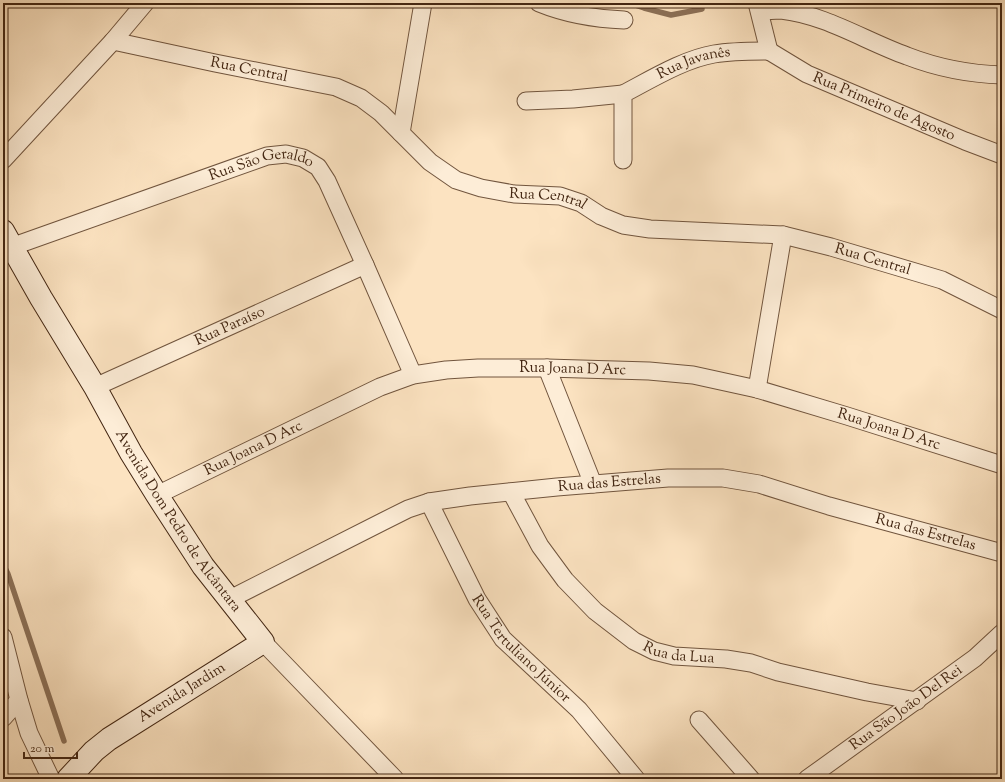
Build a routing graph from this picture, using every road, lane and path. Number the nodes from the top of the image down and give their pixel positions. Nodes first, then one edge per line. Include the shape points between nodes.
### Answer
1 (145, 3) edge
2 (423, 3) edge
3 (539, 3) edge
4 (758, 7) edge
5 (624, 20) dead end
6 (113, 41) junction
7 (769, 51) junction
8 (1002, 75) edge
9 (623, 94) junction
10 (526, 101) dead end
11 (402, 132) junction
12 (1002, 155) edge
13 (3, 160) edge
14 (623, 160) dead end
15 (783, 235) junction
16 (7, 239) edge
17 (365, 265) junction
18 (1002, 310) edge
19 (547, 368) junction
20 (412, 375) junction
21 (95, 387) junction
22 (757, 389) junction
23 (1002, 465) edge
24 (593, 484) junction
25 (511, 492) junction
26 (157, 495) junction
27 (429, 502) junction
28 (1002, 553) edge
29 (230, 599) junction
30 (1002, 633) edge
31 (3, 638) edge
32 (263, 642) junction
33 (19, 700) junction
34 (917, 701) junction
35 (3, 718) edge
36 (699, 720) dead end
37 (51, 779) edge
38 (68, 779) edge
39 (395, 779) edge
40 (636, 779) edge
41 (751, 779) edge
42 (807, 779) edge

1 - 6 street
2 - 11 street
3 - 5 street via 585,16
4 - 7 street
4 - 8 street via 821,19 907,56 944,68 980,75
6 - 11 street, Rua Central via 336,87 361,98
6 - 13 street
7 - 9 street, Rua Javanês via 713,54 690,61
7 - 12 street, Rua Primeiro de Agosto via 814,77
9 - 10 street, Rua Javanês
9 - 14 street
11 - 15 street, Rua Central via 430,162 456,180 481,188 514,194 560,196 581,203 623,226
15 - 18 street, Rua Central via 831,246 942,280
15 - 22 street
16 - 17 street, Rua São Geraldo via 267,156 286,154 303,158 318,167 327,181
16 - 21 street, Avenida Dom Pedro de Alcântara
17 - 20 street, Rua São Geraldo
17 - 21 street, Rua Paraíso
19 - 20 street, Rua Joana D Arc via 478,368
19 - 22 street, Rua Joana D Arc via 686,374
19 - 24 street
20 - 26 street, Rua Joana D Arc via 380,387
21 - 26 street, Avenida Dom Pedro de Alcântara
22 - 23 street, Rua Joana D Arc
24 - 25 street, Rua das Estrelas
24 - 28 street, Rua das Estrelas via 668,478 730,479 759,484
25 - 27 street, Rua das Estrelas
25 - 34 street, Rua da Lua via 540,546 565,580 595,611 634,642 674,656 751,663 778,672
26 - 29 street, Avenida Dom Pedro de Alcântara via 203,566
27 - 29 street, Rua das Estrelas via 408,509
27 - 40 street, Rua Tertuliano Júnior via 477,599 504,639 579,710
29 - 32 street, Avenida Dom Pedro de Alcântara
30 - 34 street, Rua São João Del Rei via 975,658
31 - 33 street
32 - 38 street, Avenida Jardim via 109,738
32 - 39 street, Avenida Dom Pedro de Alcântara
33 - 35 street
33 - 37 street via 29,733
34 - 42 street, Rua São João Del Rei
36 - 41 street

